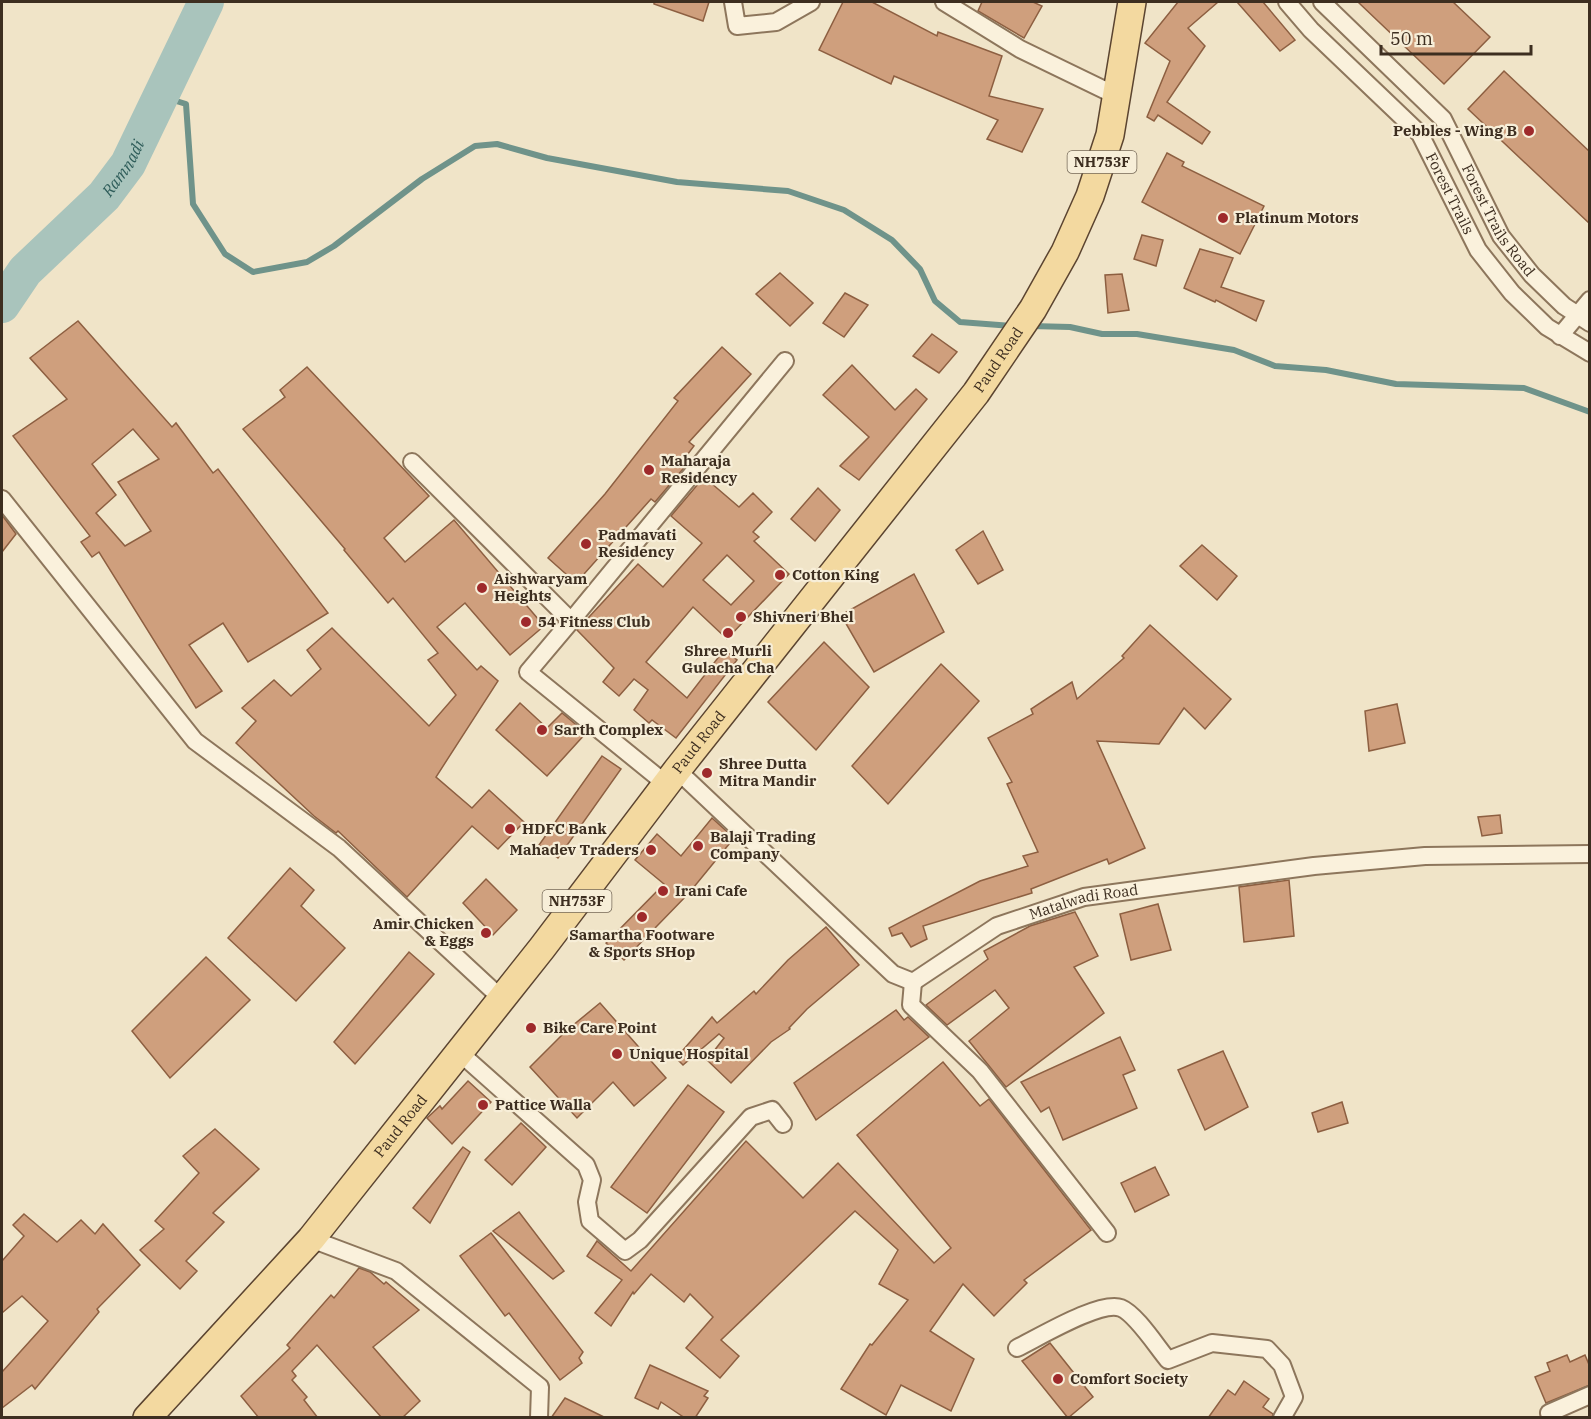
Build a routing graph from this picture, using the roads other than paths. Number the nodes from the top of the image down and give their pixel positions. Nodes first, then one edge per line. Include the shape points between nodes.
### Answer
1 (733, 2) edge
2 (811, 2) edge
3 (945, 2) edge
4 (1132, 2) edge
5 (1287, 2) edge
6 (1322, 2) edge
7 (1117, 96) junction
8 (1590, 300) edge
9 (1583, 319) edge
10 (1560, 336) junction
11 (1590, 353) edge
12 (785, 361) dead end
13 (412, 462) dead end
14 (2, 499) edge
15 (571, 621) junction
16 (672, 777) junction
17 (1590, 854) edge
18 (913, 982) junction
19 (502, 999) junction
20 (460, 1053) junction
21 (783, 1124) dead end
22 (1107, 1233) dead end
23 (311, 1239) junction
24 (1017, 1348) dead end
25 (1590, 1395) edge
26 (1549, 1413) dead end
27 (147, 1418) edge
28 (539, 1418) edge
29 (1282, 1418) edge

1 - 2 street via 737,26 776,22
3 - 7 street via 1020,49
4 - 7 main road, Paud Road / NH753F
5 - 10 street, Forest Trails via 1420,134 1478,250 1512,293
6 - 9 street, Forest Trails Road via 1443,119 1501,236 1532,275
7 - 16 main road, Paud Road / NH753F via 1110,135 1090,196 1033,309 991,370
8 - 9 street
9 - 10 street
10 - 11 street, Forest Trails
12 - 15 street
13 - 15 street
14 - 19 street via 195,741 339,848
15 - 16 street via 528,672
16 - 18 street via 893,974
16 - 19 main road, Paud Road / NH753F
17 - 18 street, Matalwadi Road via 1414,857 1314,866 1084,897 997,926
18 - 22 street via 911,1005 980,1071
19 - 20 main road, Paud Road / NH753F
20 - 21 street via 586,1165 592,1180 587,1202 590,1221 625,1251 751,1117 772,1110
20 - 23 main road, Paud Road / NH753F
23 - 27 main road, Paud Road / NH753F
23 - 28 street via 396,1271 540,1387
24 - 29 street via 1102,1307 1121,1308 1168,1360 1212,1343 1267,1349 1282,1365 1294,1397
25 - 26 street

